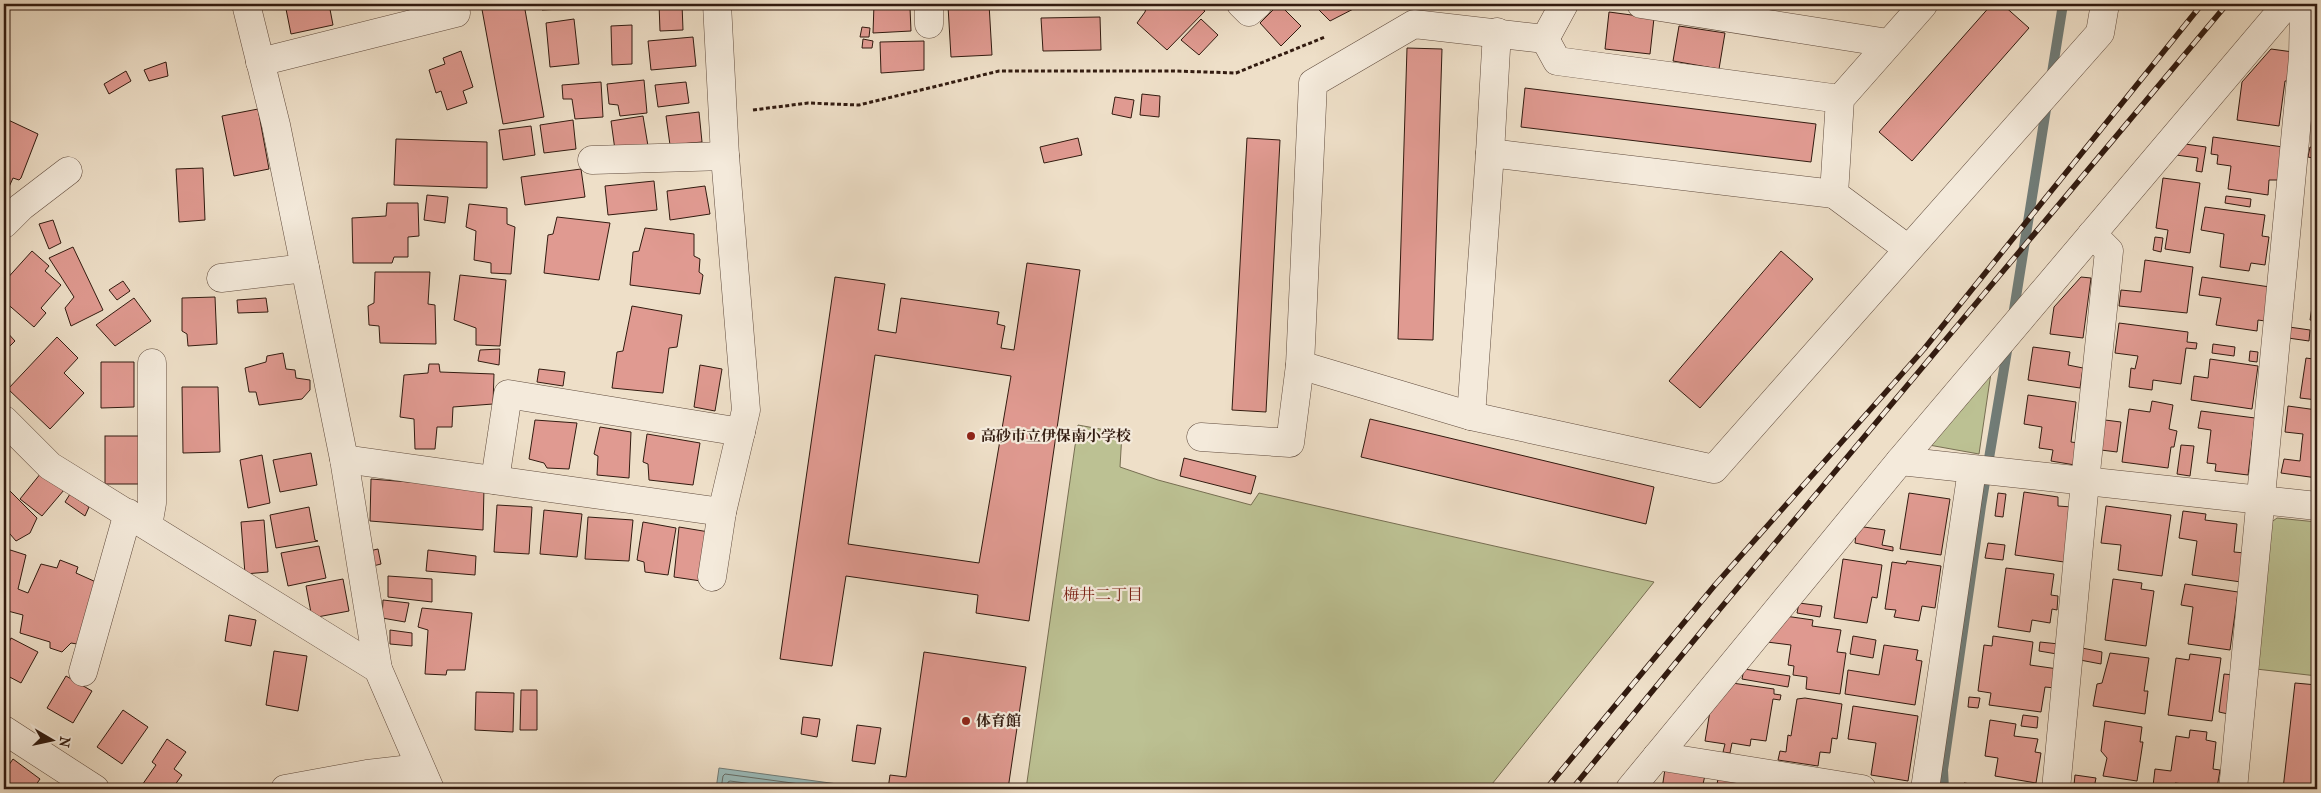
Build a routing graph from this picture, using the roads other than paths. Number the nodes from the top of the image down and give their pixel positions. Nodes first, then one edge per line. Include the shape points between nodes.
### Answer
1 (246, 4) edge
2 (717, 4) edge
3 (1241, 4) edge
4 (1258, 4) edge
5 (1564, 4) edge
6 (1641, 4) edge
7 (1916, 4) edge
8 (2104, 4) edge
9 (2287, 4) edge
10 (2304, 4) edge
11 (456, 13) dead end
12 (1497, 32) junction
13 (1545, 39) junction
14 (1888, 43) junction
15 (260, 62) junction
16 (1840, 99) junction
17 (1490, 153) junction
18 (725, 156) junction
19 (592, 160) dead end
20 (68, 172) dead end
21 (1834, 194) junction
22 (4, 224) edge
23 (2092, 234) junction
24 (1908, 249) junction
25 (305, 268) junction
26 (220, 278) dead end
27 (152, 363) dead end
28 (1300, 365) junction
29 (1471, 416) junction
30 (4, 420) edge
31 (741, 432) junction
32 (1201, 437) dead end
33 (344, 459) junction
34 (1900, 461) junction
35 (1972, 470) junction
36 (495, 480) junction
37 (2084, 482) junction
38 (2260, 501) junction
39 (2317, 506) edge
40 (722, 512) junction
41 (138, 520) junction
42 (712, 577) dead end
43 (378, 669) junction
44 (83, 672) dead end
45 (4, 730) edge
46 (1657, 756) junction
47 (425, 778) edge
48 (86, 787) edge
49 (285, 789) edge
50 (1630, 789) edge
51 (1862, 789) edge
52 (1925, 789) edge
53 (2056, 789) edge
54 (2233, 789) edge

1 - 15 street
2 - 18 street
3 - 4 street via 1249,12
5 - 13 street
6 - 14 street
7 - 14 street via 1923,5
8 - 24 street via 2100,33
9 - 23 street
10 - 38 street via 2303,57
11 - 15 street
12 - 13 street
12 - 17 street
12 - 28 street via 1414,24 1313,84
13 - 16 street via 1557,61
14 - 16 street
15 - 25 street
16 - 21 street
17 - 21 street
17 - 29 street
18 - 19 street
18 - 31 street via 746,410
20 - 22 street via 21,206
21 - 24 street
23 - 34 street
23 - 37 street via 2109,251
24 - 29 street via 1714,470
25 - 26 street
25 - 33 street
27 - 41 street via 152,503
28 - 29 street
28 - 32 street via 1290,443
30 - 41 street via 50,466
31 - 36 street via 508,394
31 - 40 street
33 - 36 street
33 - 43 street
34 - 35 street
34 - 46 street
35 - 37 street
35 - 52 street
36 - 40 street
37 - 38 street
37 - 53 street
38 - 39 street
38 - 54 street
40 - 42 street
41 - 43 street
41 - 44 street
43 - 47 street
45 - 48 street
46 - 50 street
46 - 51 street
47 - 49 street via 367,774

